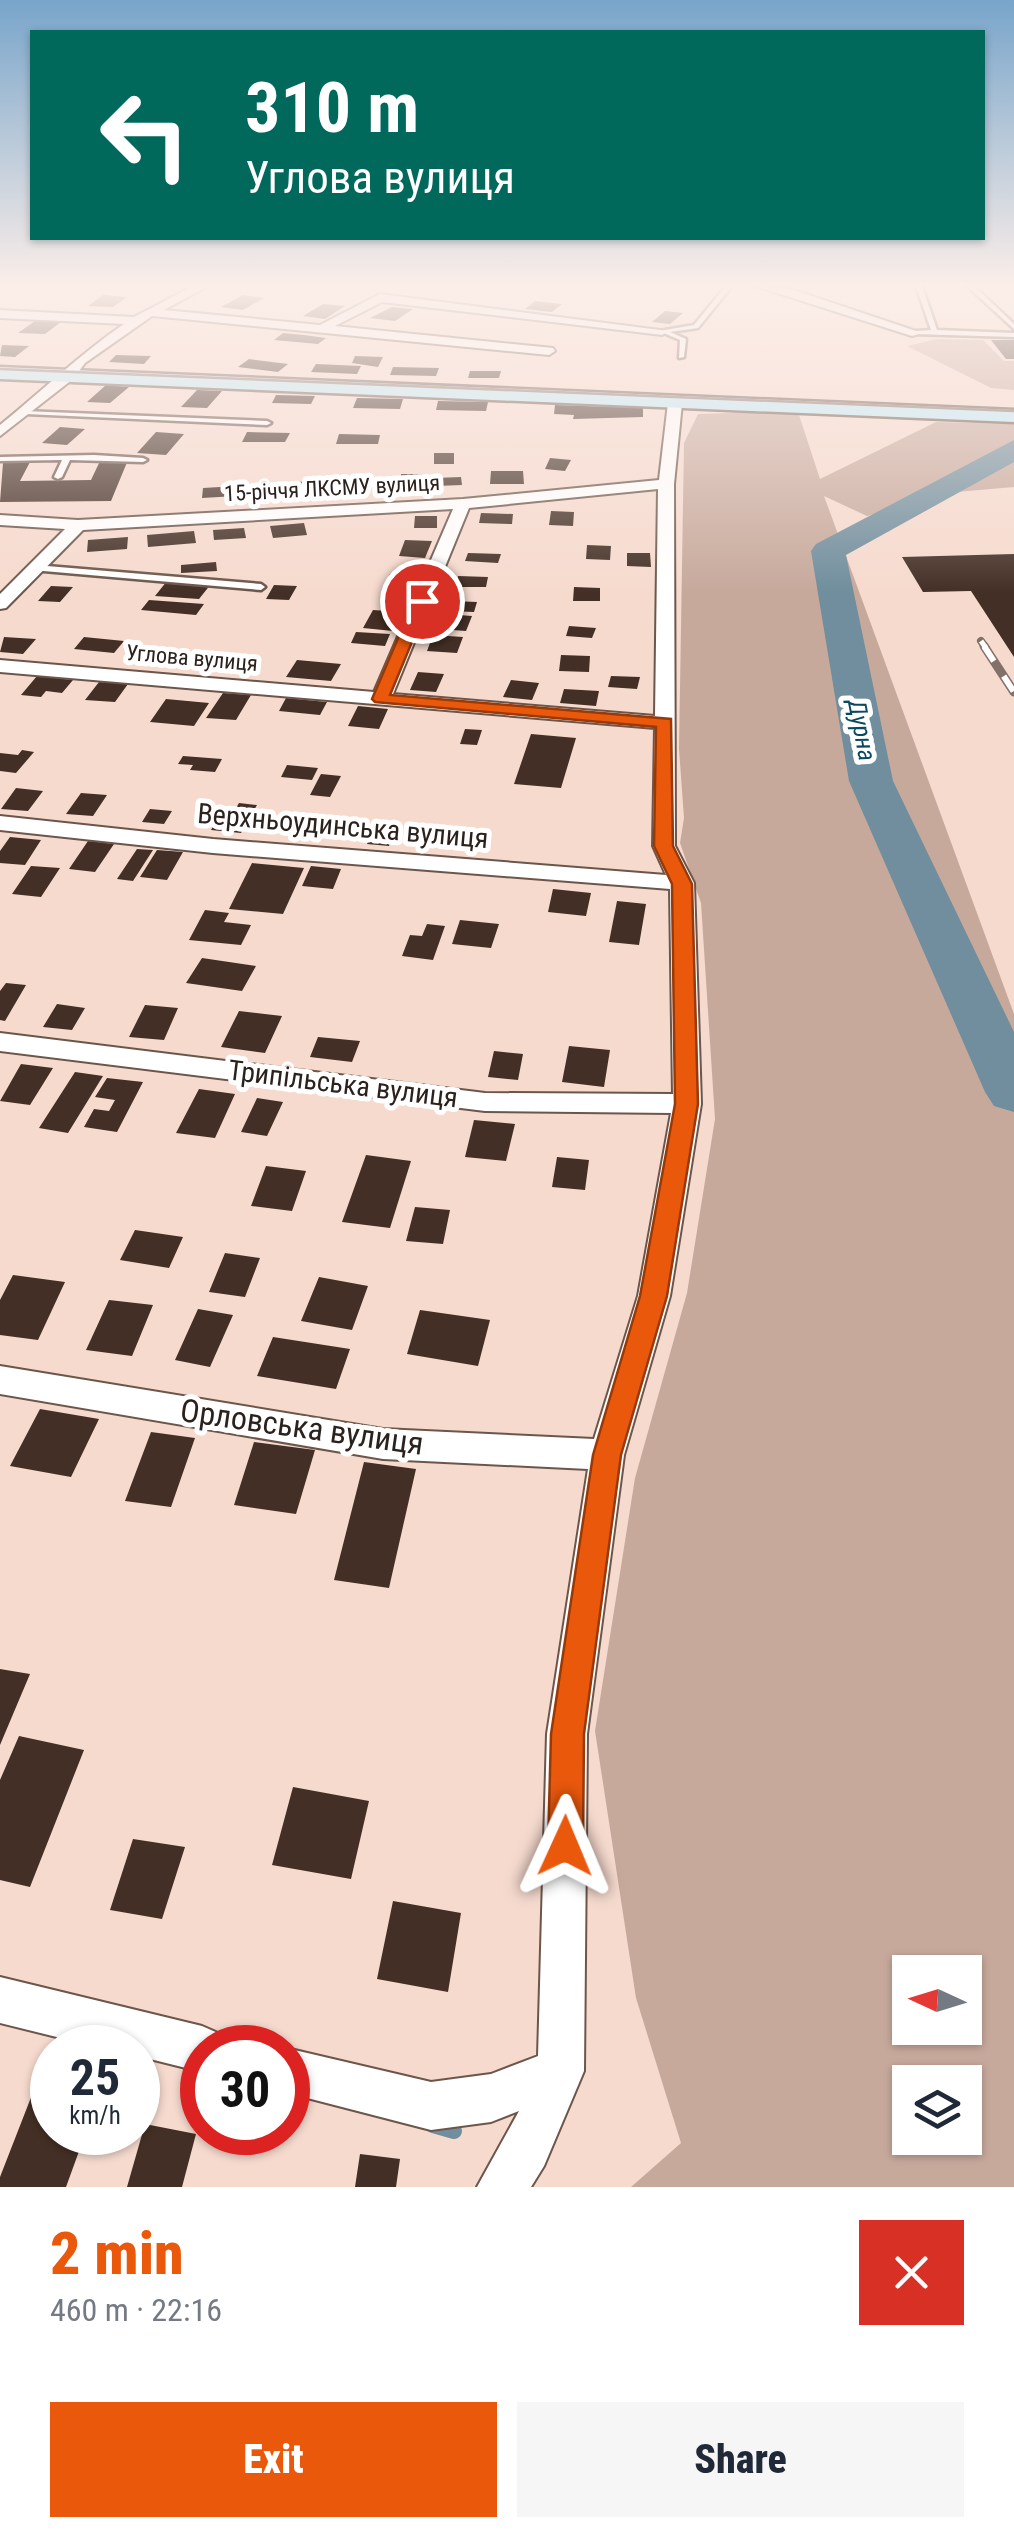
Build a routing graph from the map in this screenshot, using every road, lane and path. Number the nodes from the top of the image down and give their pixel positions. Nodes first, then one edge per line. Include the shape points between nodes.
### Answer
1 (54, 388) edge
2 (384, 388) edge
3 (530, 388) edge
4 (675, 403) junction
5 (1014, 405) edge
6 (26, 412) junction
7 (1014, 416) edge
8 (267, 423) dead end
9 (0, 432) edge
10 (67, 458) junction
11 (0, 459) edge
12 (143, 460) dead end
13 (58, 477) dead end
14 (666, 484) junction
15 (463, 504) junction
16 (0, 521) edge
17 (78, 525) junction
18 (52, 551) junction
19 (35, 568) junction
20 (260, 587) dead end
21 (0, 604) edge
22 (0, 666) edge
23 (380, 699) junction
24 (665, 723) junction
25 (0, 823) edge
26 (682, 884) junction
27 (0, 1042) edge
28 (687, 1104) junction
29 (0, 1380) edge
30 (607, 1455) junction
31 (0, 2000) edge
32 (180, 2044) edge
33 (561, 2071) junction
34 (310, 2076) edge
35 (502, 2187) edge

1 - 6 street
2 - 4 main road
3 - 5 main road
4 - 7 main road
4 - 14 street
6 - 8 lane
6 - 9 street
10 - 11 lane
10 - 12 lane
10 - 13 lane
14 - 15 street, 15-річчя ЛКСМУ вулиця
14 - 24 street
15 - 17 street, 15-річчя ЛКСМУ вулиця
15 - 23 street
16 - 17 street, 15-річчя ЛКСМУ вулиця
16 - 18 street
17 - 18 street
18 - 19 street
19 - 20 lane
19 - 21 street
22 - 23 street, Углова вулиця
23 - 24 street, Углова вулиця
24 - 26 street via 664,846
25 - 26 street, Верхньоудинська вулиця
26 - 28 street
27 - 28 street, Трипільська вулиця via 484,1102
28 - 30 street via 654,1296
29 - 30 street, Орловська вулиця via 383,1444
30 - 33 street via 567,1734
31 - 32 street
33 - 34 street via 491,2098 431,2106
33 - 35 street via 528,2149

